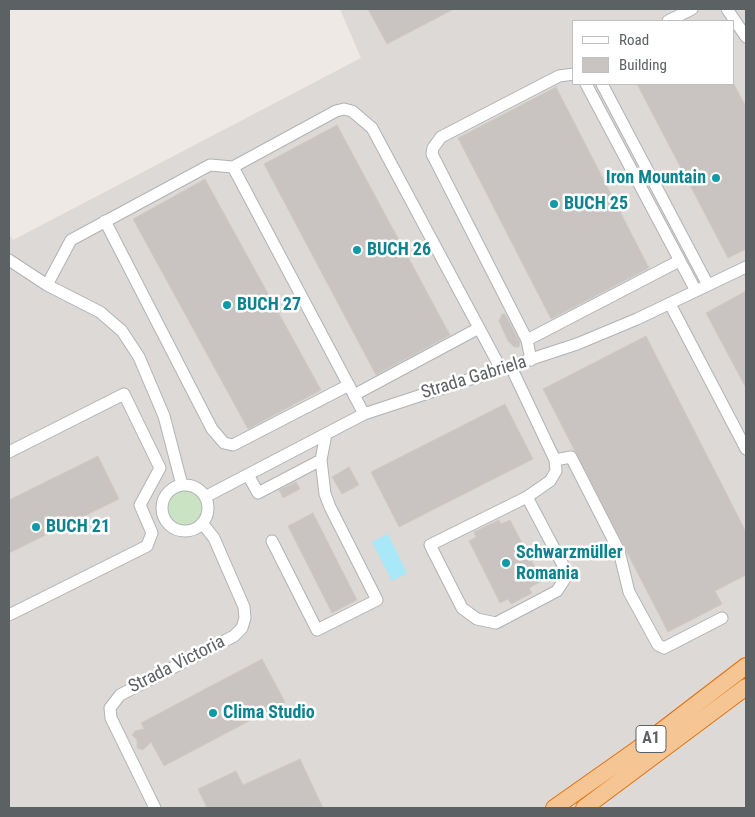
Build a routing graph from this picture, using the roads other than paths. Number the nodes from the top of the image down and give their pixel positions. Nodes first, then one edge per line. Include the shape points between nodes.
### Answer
1 (692, 9) edge
2 (727, 9) edge
3 (670, 20) edge
4 (745, 33) edge
5 (572, 74) edge
6 (587, 85) edge
7 (603, 85) edge
8 (233, 166) junction
9 (105, 221) junction
10 (9, 260) edge
11 (679, 261) junction
12 (746, 267) edge
13 (47, 285) junction
14 (708, 286) junction
15 (696, 292) junction
16 (670, 304) junction
17 (479, 328) junction
18 (527, 340) junction
19 (531, 360) junction
20 (506, 368) junction
21 (352, 390) junction
22 (364, 414) junction
23 (326, 434) junction
24 (746, 449) edge
25 (9, 452) edge
26 (321, 460) junction
27 (555, 460) junction
28 (248, 475) junction
29 (182, 485) junction
30 (527, 496) junction
31 (206, 497) junction
32 (168, 524) junction
33 (202, 524) junction
34 (152, 533) junction
35 (272, 541) dead end
36 (9, 615) edge
37 (722, 618) dead end
38 (746, 666) edge
39 (746, 687) edge
40 (746, 695) edge
41 (155, 808) edge
42 (554, 808) edge
43 (586, 808) edge

1 - 3 street
2 - 4 street
5 - 18 street via 559,76 442,137 433,148 432,154
6 - 11 street
7 - 14 street
8 - 9 street via 210,165
8 - 17 street via 336,111 344,109 360,115 372,128
8 - 21 street
9 - 13 street via 70,240
9 - 21 street via 212,429 224,443 233,445
10 - 13 street
11 - 15 street
11 - 18 street
12 - 14 street, Strada Gabriela
13 - 29 street via 100,312 132,344 164,416
14 - 15 street, Strada Gabriela
15 - 16 street, Strada Gabriela
16 - 19 street, Strada Gabriela via 603,334
16 - 24 street
17 - 20 street
17 - 21 street
18 - 19 street
19 - 20 street, Strada Gabriela
20 - 22 street, Strada Gabriela
20 - 27 street
21 - 22 street
22 - 23 street, Strada Gabriela
23 - 26 street
23 - 28 street, Strada Gabriela
25 - 34 street via 124,394 159,464 140,505
26 - 28 street via 258,493
26 - 35 street via 322,479 330,507 377,600 317,630
27 - 30 street via 556,471 550,482
27 - 37 street via 571,457 619,551 629,592 658,645 664,648
28 - 31 street, Strada Gabriela
29 - 31 street via 196,487
29 - 32 street via 164,497 162,512
30 - 30 street via 564,567 564,580 557,591 496,623 478,619 462,608 430,545
31 - 33 street via 207,514
32 - 33 street via 186,531
32 - 34 street
33 - 41 street, Strada Victoria via 214,538 244,607 242,628 234,636 120,695 110,708 111,718
34 - 36 street via 146,547
38 - 42 highway, A1
39 - 43 highway, A1
40 - 43 highway

